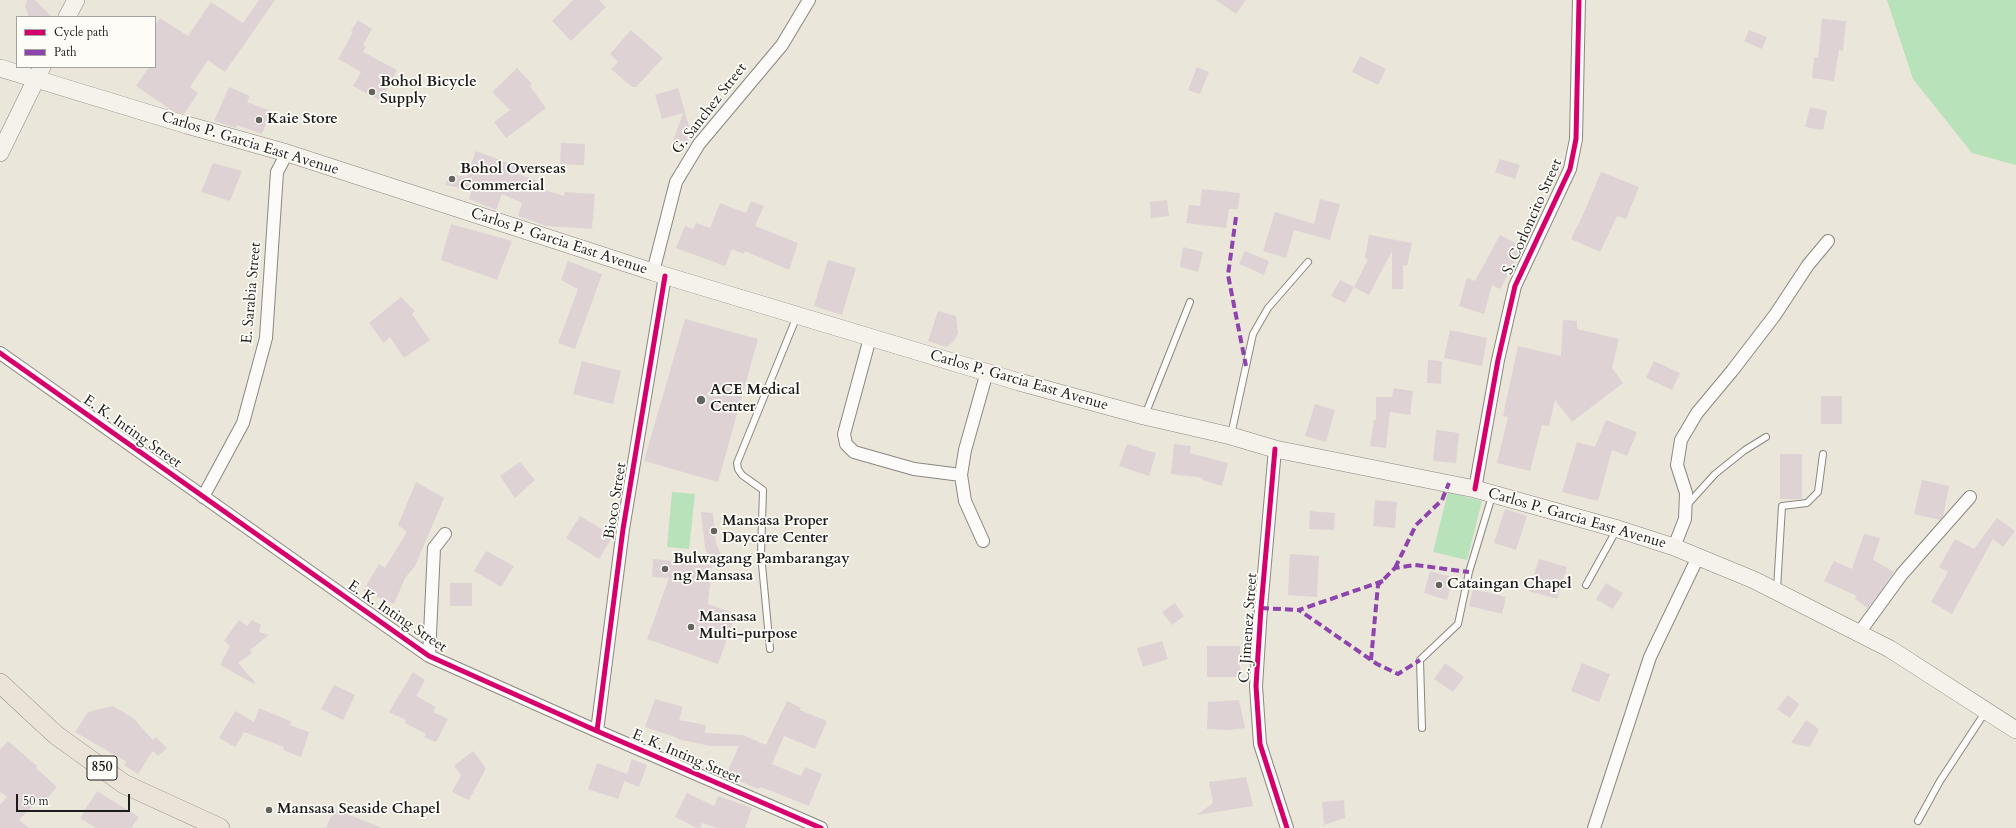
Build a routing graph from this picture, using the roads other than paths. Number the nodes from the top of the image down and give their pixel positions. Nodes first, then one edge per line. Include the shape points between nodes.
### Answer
1 (76, 0) edge
2 (809, 0) edge
3 (1579, 0) edge
4 (68, 16) edge
5 (0, 68) edge
6 (40, 73) edge
7 (0, 153) edge
8 (287, 153) junction
9 (1828, 241) dead end
10 (1308, 262) dead end
11 (659, 274) junction
12 (1190, 302) dead end
13 (797, 316) junction
14 (870, 338) junction
15 (0, 354) edge
16 (986, 372) junction
17 (1144, 416) junction
18 (1231, 436) junction
19 (1766, 437) dead end
20 (1275, 449) junction
21 (1823, 454) dead end
22 (961, 475) junction
23 (1475, 489) junction
24 (1492, 494) junction
25 (203, 497) junction
26 (1970, 497) dead end
27 (1685, 508) junction
28 (1618, 529) junction
29 (445, 534) dead end
30 (983, 540) dead end
31 (1674, 547) junction
32 (1698, 557) junction
33 (1586, 585) dead end
34 (1777, 592) junction
35 (1859, 633) junction
36 (770, 649) dead end
37 (429, 656) junction
38 (0, 684) edge
39 (1986, 711) junction
40 (1422, 728) dead end
41 (2016, 730) edge
42 (597, 731) junction
43 (1918, 821) dead end
44 (220, 828) edge
45 (821, 828) edge
46 (1287, 828) edge
47 (1594, 828) edge

1 - 4 main road
2 - 11 street, G. Sanchez Street via 782,45 700,144 676,182
3 - 23 street, S. Corloncito Street via 1576,139 1570,169 1515,286 1498,360
5 - 6 main road, Carlos P. Garcia East Avenue
6 - 7 main road
6 - 8 main road, Carlos P. Garcia East Avenue via 187,125
8 - 11 main road, Carlos P. Garcia East Avenue
8 - 25 street, E. Sarabia Street via 277,172 266,338 243,423
9 - 27 street via 1808,265 1776,315 1697,413 1681,440 1677,465 1686,493
10 - 18 lane via 1268,308 1253,334
11 - 13 main road, Carlos P. Garcia East Avenue
11 - 42 street, Bioco Street
12 - 17 lane
13 - 14 main road, Carlos P. Garcia East Avenue
13 - 36 lane via 737,463 742,475 763,490 761,554
14 - 16 main road, Carlos P. Garcia East Avenue
14 - 22 street via 844,434 846,444 854,452 914,469
15 - 25 street, E. K. Inting Street
16 - 17 main road, Carlos P. Garcia East Avenue
16 - 22 street via 965,450
17 - 18 main road, Carlos P. Garcia East Avenue
18 - 20 main road, Carlos P. Garcia East Avenue
19 - 27 lane via 1715,474
20 - 23 main road, Carlos P. Garcia East Avenue
20 - 46 street, C. Jimenez Street via 1256,686 1260,744
21 - 34 lane via 1818,492 1807,503 1782,506
22 - 30 street via 965,501
23 - 24 main road, Carlos P. Garcia East Avenue
24 - 28 main road, Carlos P. Garcia East Avenue
24 - 40 lane via 1469,572 1458,624 1420,660
25 - 37 street, E. K. Inting Street
26 - 35 street via 1902,574
27 - 31 street via 1685,519
28 - 31 main road, Carlos P. Garcia East Avenue
28 - 33 lane
29 - 37 street via 434,548
31 - 32 main road, Carlos P. Garcia East Avenue
32 - 34 main road, Carlos P. Garcia East Avenue
32 - 47 street via 1650,657
34 - 35 main road, Carlos P. Garcia East Avenue
35 - 39 main road, Carlos P. Garcia East Avenue via 1890,649
37 - 42 street, E. K. Inting Street
38 - 44 main road, 850 via 56,735 124,784
39 - 41 main road, Carlos P. Garcia East Avenue
39 - 43 lane via 1940,781
42 - 45 street, E. K. Inting Street

